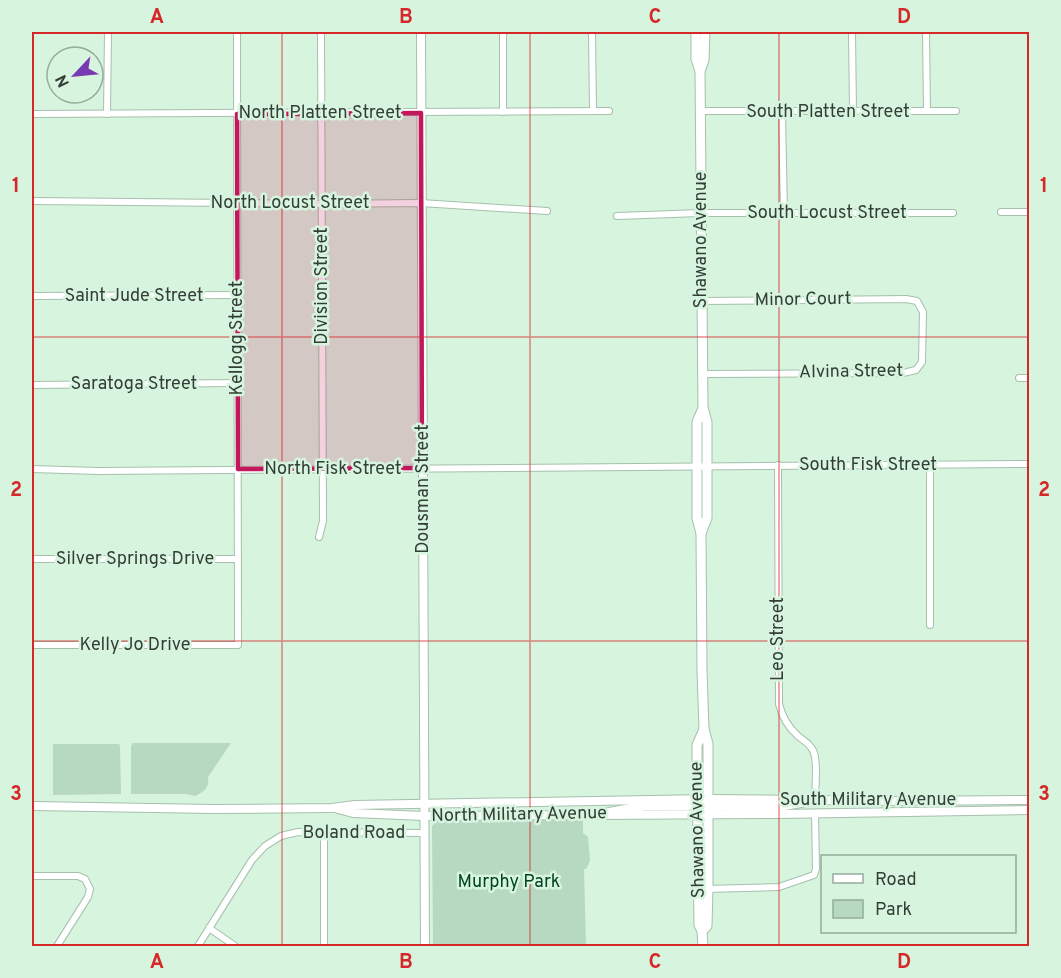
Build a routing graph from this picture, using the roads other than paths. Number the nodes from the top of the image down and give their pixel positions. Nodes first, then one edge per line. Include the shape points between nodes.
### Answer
1 (108, 32) edge
2 (237, 32) edge
3 (321, 32) edge
4 (421, 32) edge
5 (503, 32) edge
6 (592, 32) edge
7 (696, 32) edge
8 (705, 32) edge
9 (852, 32) edge
10 (926, 32) edge
11 (700, 71) junction
12 (593, 111) junction
13 (609, 111) dead end
14 (700, 111) junction
15 (927, 111) junction
16 (956, 111) dead end
17 (421, 112) junction
18 (503, 112) junction
19 (782, 112) junction
20 (853, 112) junction
21 (321, 113) junction
22 (32, 114) edge
23 (107, 114) junction
24 (237, 114) junction
25 (32, 201) edge
26 (237, 203) junction
27 (321, 204) junction
28 (421, 204) junction
29 (547, 212) dead end
30 (1001, 212) dead end
31 (1029, 212) edge
32 (701, 213) junction
33 (784, 213) junction
34 (953, 213) dead end
35 (617, 216) dead end
36 (237, 295) junction
37 (32, 296) edge
38 (906, 299) joint
39 (701, 301) junction
40 (702, 374) junction
41 (1019, 378) dead end
42 (1029, 378) edge
43 (237, 383) junction
44 (32, 385) edge
45 (1029, 464) edge
46 (778, 465) junction
47 (930, 465) junction
48 (702, 466) junction
49 (422, 468) junction
50 (32, 469) edge
51 (323, 469) junction
52 (237, 470) junction
53 (319, 537) dead end
54 (32, 559) edge
55 (238, 559) junction
56 (930, 625) dead end
57 (32, 645) edge
58 (238, 645) joint
59 (815, 800) junction
60 (1029, 800) edge
61 (424, 804) junction
62 (32, 806) edge
63 (702, 806) junction
64 (332, 808) junction
65 (1029, 810) edge
66 (815, 813) junction
67 (602, 814) joint
68 (424, 816) junction
69 (324, 831) junction
70 (424, 833) junction
71 (32, 876) edge
72 (703, 889) junction
73 (209, 928) junction
74 (57, 946) edge
75 (198, 946) edge
76 (236, 946) edge
77 (324, 946) edge
78 (425, 946) edge
79 (703, 946) edge

1 - 23 street
2 - 24 street, Kellogg Street
3 - 21 street, Division Street
4 - 17 main road, Dousman Street
5 - 18 street
6 - 12 street
7 - 11 main road, Shawano Avenue
8 - 11 main road, Shawano Avenue
9 - 20 street
10 - 15 street
11 - 14 main road, Shawano Avenue
12 - 13 street, North Platten Street
12 - 18 street, North Platten Street
14 - 19 street, South Platten Street
14 - 32 main road, Shawano Avenue
15 - 16 street, South Platten Street
15 - 20 street, South Platten Street
17 - 18 street, North Platten Street
17 - 21 street, North Platten Street
17 - 28 main road, Dousman Street
19 - 20 street, South Platten Street
19 - 33 street
21 - 24 street, North Platten Street
21 - 27 street, Division Street
22 - 23 street, North Platten Street
23 - 24 street, North Platten Street
24 - 26 street, Kellogg Street
25 - 26 street, North Locust Street
26 - 27 street, North Locust Street
26 - 36 street, Kellogg Street
27 - 28 street, North Locust Street
27 - 51 street, Division Street
28 - 29 street, North Locust Street
28 - 49 main road, Dousman Street
30 - 31 street
32 - 33 street, South Locust Street
32 - 35 street
32 - 39 main road, Shawano Avenue
33 - 34 street, South Locust Street
36 - 37 street, Saint Jude Street
36 - 43 street, Kellogg Street
38 - 39 street, Minor Court
38 - 40 street, Alvina Street via 917,302 923,312 922,362 916,370
39 - 40 main road, Shawano Avenue
40 - 48 main road, Shawano Avenue via 707,422
41 - 42 street
43 - 44 street, Saratoga Street
43 - 52 street, Kellogg Street
45 - 47 street, South Fisk Street
46 - 47 street, South Fisk Street
46 - 48 street, South Fisk Street
46 - 59 street, Leo Street via 779,704 788,725 814,751
47 - 56 street
48 - 49 street, North Fisk Street
48 - 63 main road, Shawano Avenue via 707,518 701,533 704,729 698,745
49 - 51 street, North Fisk Street
49 - 61 main road, Dousman Street
50 - 52 street, North Fisk Street
51 - 52 street, North Fisk Street
51 - 53 street, Division Street via 323,521
52 - 55 street, Kellogg Street
54 - 55 street, Silver Springs Drive
55 - 58 street, Kellogg Street
57 - 58 street, Kelly Jo Drive
59 - 60 main road, South Military Avenue
59 - 63 main road via 776,807
61 - 63 main road, North Military Avenue
61 - 64 main road, North Military Avenue
61 - 68 main road, Dousman Street
62 - 64 main road, North Military Avenue
63 - 66 main road, South Military Avenue
63 - 67 main road via 643,806
63 - 72 main road, Shawano Avenue
64 - 68 main road, North Military Avenue via 353,813
65 - 66 main road, South Military Avenue
66 - 72 street via 814,875 775,887
67 - 68 main road, North Military Avenue
68 - 70 main road, Dousman Street
69 - 70 street, Boland Road
69 - 73 street, Boland Road via 281,836 265,846
69 - 77 street
70 - 78 main road, Dousman Street
71 - 74 street via 78,876 85,879 90,889
72 - 79 main road, Shawano Avenue via 707,926 702,931
73 - 75 street, Boland Road
73 - 76 street

